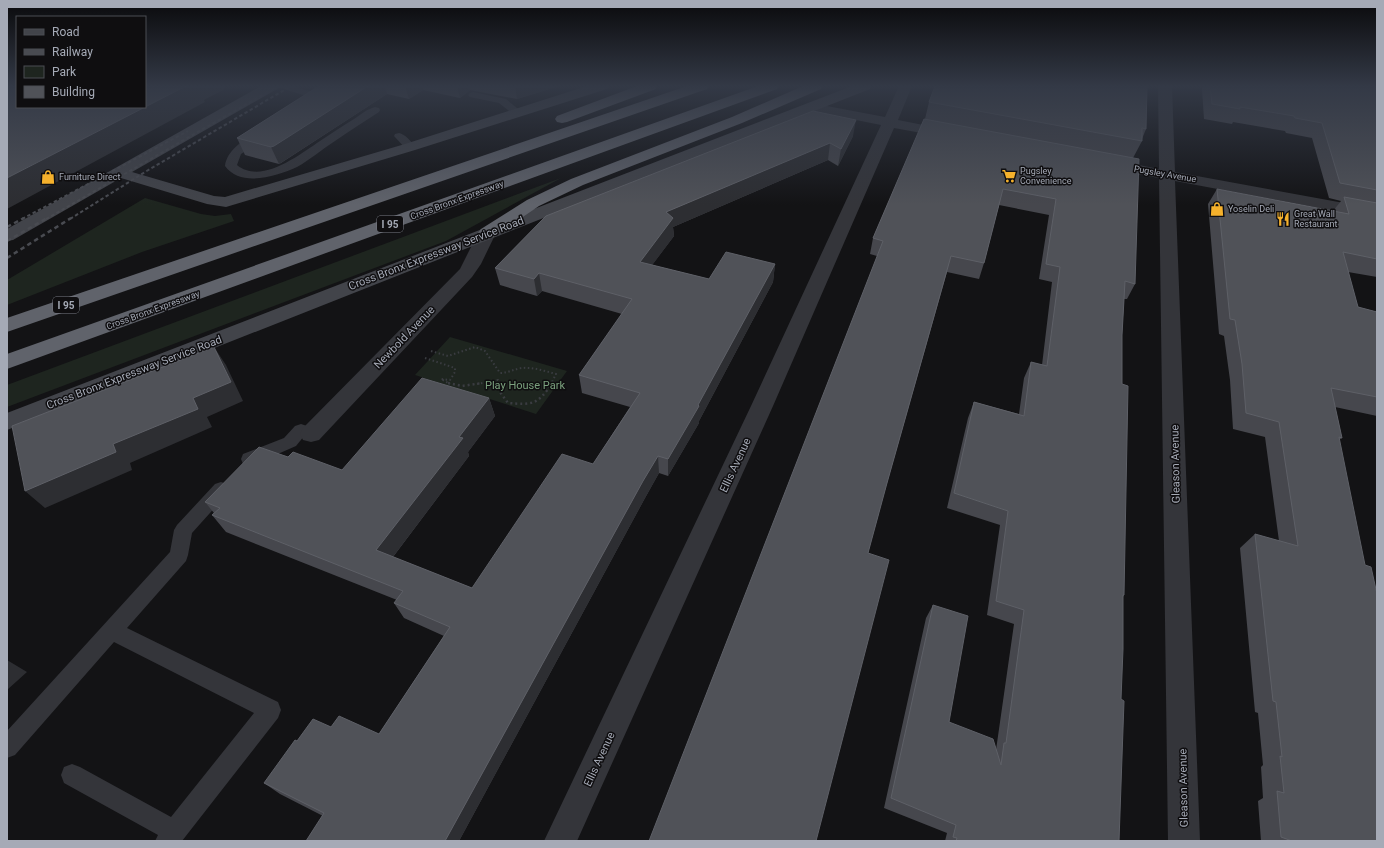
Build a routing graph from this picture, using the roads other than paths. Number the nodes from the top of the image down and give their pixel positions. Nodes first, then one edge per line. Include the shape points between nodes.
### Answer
1 (203, 126) edge
2 (351, 126) edge
3 (469, 126) edge
4 (546, 126) edge
5 (587, 126) edge
6 (662, 126) edge
7 (723, 126) edge
8 (765, 126) edge
9 (888, 126) edge
10 (902, 126) edge
11 (1166, 126) edge
12 (268, 133) edge
13 (962, 137) edge
14 (1094, 161) edge
15 (120, 173) junction
16 (1168, 175) junction
17 (1377, 214) edge
18 (487, 233) junction
19 (7, 236) edge
20 (126, 284) junction
21 (7, 325) edge
22 (7, 362) edge
23 (7, 422) edge
24 (306, 432) joint
25 (111, 630) junction
26 (7, 747) edge
27 (72, 775) dead end
28 (171, 836) edge
29 (560, 841) edge
30 (1184, 841) edge

1 - 15 main road
2 - 12 lane via 290,166 279,170 243,174 231,166 230,160 234,154
3 - 15 main road via 404,142 226,202 213,201
4 - 20 highway
5 - 20 highway, I 95
6 - 22 highway, Cross Bronx Expressway / I 95
7 - 18 highway via 577,182 533,203
8 - 18 main road, Cross Bronx Expressway Service Road
9 - 29 street, Ellis Avenue via 762,406
10 - 13 street
11 - 16 street, Gleason Avenue
14 - 16 street, Pugsley Avenue
15 - 19 main road
16 - 17 street, Pugsley Avenue
16 - 30 street, Gleason Avenue
18 - 23 main road, Cross Bronx Expressway Service Road
18 - 24 street, Newbold Avenue via 466,273
20 - 21 highway, I 95
24 - 25 lane via 290,442 247,460 183,530 178,555
25 - 26 lane
25 - 28 lane via 270,710
27 - 28 lane

